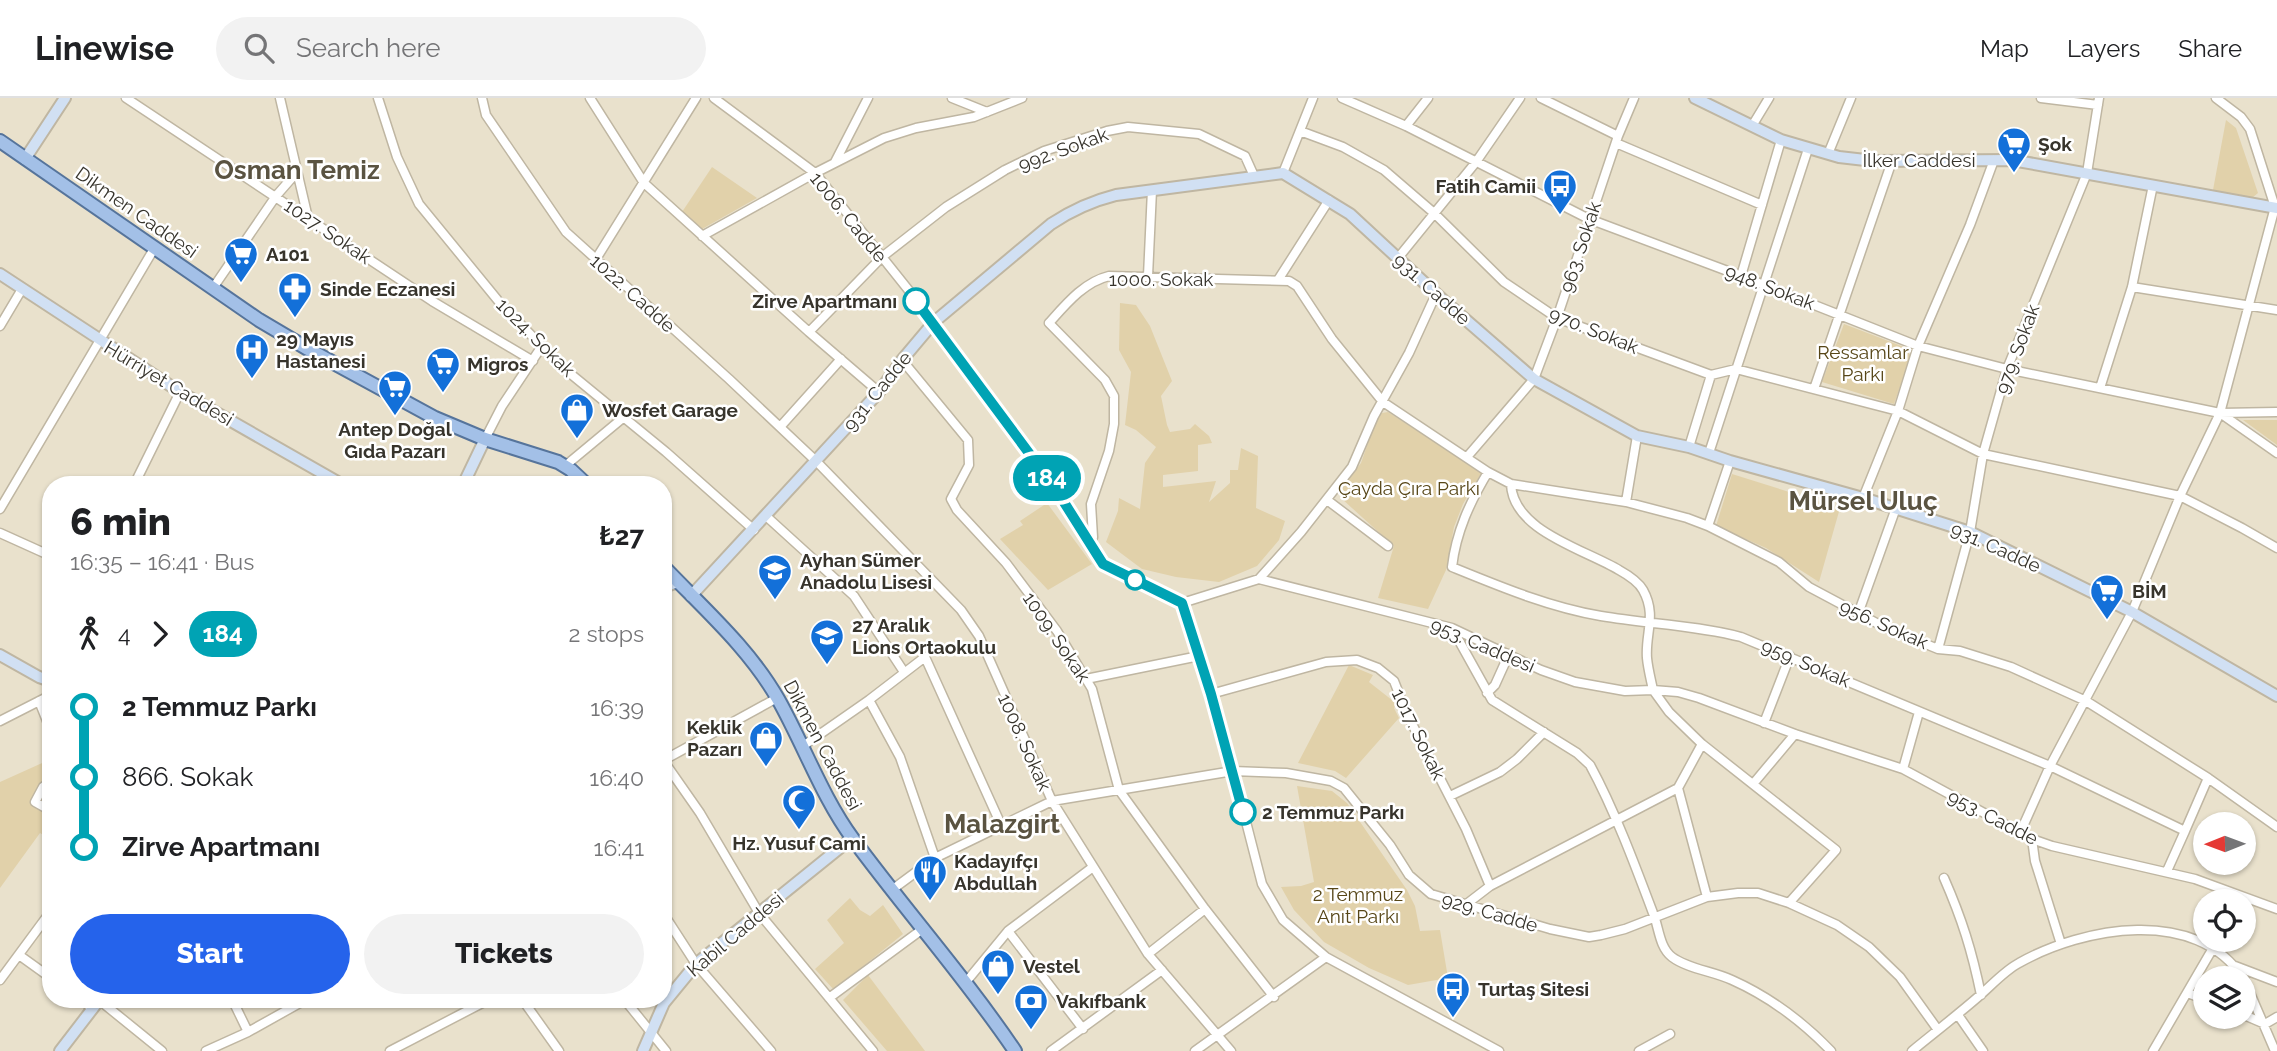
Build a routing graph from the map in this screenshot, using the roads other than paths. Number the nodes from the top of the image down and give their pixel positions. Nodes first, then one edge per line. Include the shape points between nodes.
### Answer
1 (65, 98) edge
2 (126, 98) edge
3 (280, 98) edge
4 (378, 98) edge
5 (482, 98) edge
6 (590, 98) edge
7 (696, 98) edge
8 (714, 98) edge
9 (868, 98) edge
10 (952, 98) edge
11 (1022, 98) edge
12 (1313, 98) edge
13 (1342, 98) edge
14 (1428, 98) edge
15 (1521, 98) edge
16 (1541, 98) edge
17 (1634, 98) edge
18 (1695, 98) edge
19 (1769, 98) edge
20 (1851, 98) edge
21 (2041, 98) edge
22 (2216, 98) edge
23 (1716, 102) edge
24 (2099, 102) edge
25 (987, 112) junction
26 (1406, 126) junction
27 (1752, 126) junction
28 (1300, 131) junction
29 (1617, 140) junction
30 (1781, 140) junction
31 (0, 141) edge
32 (1808, 149) junction
33 (1828, 154) junction
34 (25, 159) junction
35 (1994, 160) junction
36 (1892, 161) junction
37 (835, 162) junction
38 (1476, 162) junction
39 (298, 172) junction
40 (815, 173) junction
41 (1283, 173) junction
42 (2087, 173) junction
43 (1254, 176) junction
44 (644, 183) junction
45 (2153, 185) junction
46 (1152, 190) junction
47 (276, 197) junction
48 (1329, 200) junction
49 (1762, 205) junction
50 (2276, 208) edge
51 (1434, 213) junction
52 (308, 218) junction
53 (1589, 219) junction
54 (702, 236) junction
55 (155, 247) junction
56 (882, 257) junction
57 (1398, 258) junction
58 (596, 260) junction
59 (0, 274) edge
60 (1149, 276) junction
61 (1741, 276) junction
62 (1278, 280) junction
63 (1763, 285) junction
64 (2132, 287) junction
65 (213, 288) junction
66 (22, 289) junction
67 (1436, 293) junction
68 (2248, 306) junction
69 (2277, 310) edge
70 (1841, 315) junction
71 (1556, 318) junction
72 (934, 322) junction
73 (0, 326) edge
74 (809, 332) junction
75 (100, 341) junction
76 (542, 346) junction
77 (1918, 346) junction
78 (841, 359) junction
79 (902, 360) junction
80 (533, 361) junction
81 (1737, 369) junction
82 (2007, 369) junction
83 (1711, 375) junction
84 (1534, 379) junction
85 (2100, 388) junction
86 (1814, 389) junction
87 (180, 392) junction
88 (879, 392) junction
89 (1383, 402) junction
90 (1898, 411) junction
91 (2220, 412) junction
92 (2277, 412) edge
93 (624, 417) junction
94 (780, 427) junction
95 (1637, 436) junction
96 (485, 439) junction
97 (1689, 447) junction
98 (1709, 453) junction
99 (2277, 453) edge
100 (1983, 454) junction
101 (1467, 457) junction
102 (1730, 461) junction
103 (817, 462) junction
104 (565, 466) junction
105 (1488, 472) junction
106 (138, 476) edge
107 (327, 476) edge
108 (467, 476) edge
109 (577, 476) edge
110 (1511, 484) junction
111 (2180, 496) junction
112 (1863, 498) junction
113 (1327, 500) junction
114 (1626, 502) junction
115 (1896, 508) junction
116 (0, 509) edge
117 (766, 516) junction
118 (1708, 526) junction
119 (754, 530) junction
120 (1970, 532) junction
121 (0, 533) edge
122 (1090, 546) junction
123 (1388, 546) dead end
124 (2277, 548) edge
125 (42, 552) edge
126 (672, 576) edge
127 (1259, 579) junction
128 (678, 582) junction
129 (672, 584) edge
130 (691, 596) junction
131 (1182, 603) junction
132 (2132, 612) junction
133 (1858, 614) junction
134 (1652, 623) junction
135 (1452, 628) junction
136 (1938, 649) junction
137 (0, 654) edge
138 (1509, 654) junction
139 (1199, 656) junction
140 (1790, 656) junction
141 (904, 672) junction
142 (42, 678) edge
143 (1086, 680) junction
144 (1653, 690) junction
145 (1487, 693) junction
146 (1211, 694) junction
147 (2277, 696) edge
148 (777, 698) junction
149 (42, 700) edge
150 (869, 700) junction
151 (39, 701) junction
152 (2086, 701) junction
153 (42, 708) edge
154 (1919, 712) junction
155 (0, 721) edge
156 (1764, 723) junction
157 (1544, 732) junction
158 (1795, 734) junction
159 (1702, 744) junction
160 (803, 746) junction
161 (672, 755) edge
162 (2050, 766) junction
163 (1903, 769) junction
164 (1233, 771) junction
165 (672, 773) edge
166 (2208, 778) junction
167 (1753, 784) junction
168 (1678, 788) junction
169 (42, 789) edge
170 (1119, 790) junction
171 (1450, 796) junction
172 (1052, 802) junction
173 (42, 806) edge
174 (1615, 821) junction
175 (1002, 827) junction
176 (2277, 827) edge
177 (2185, 831) junction
178 (2020, 833) junction
179 (852, 838) junction
180 (2032, 839) junction
181 (935, 858) junction
182 (1093, 867) junction
183 (2167, 871) junction
184 (1944, 878) dead end
185 (1490, 886) junction
186 (893, 889) junction
187 (1707, 897) junction
188 (1789, 903) junction
189 (1464, 906) junction
190 (1205, 909) junction
191 (2277, 909) edge
192 (759, 913) junction
193 (1655, 916) junction
194 (42, 923) edge
195 (672, 927) edge
196 (924, 928) junction
197 (1008, 930) junction
198 (2193, 939) edge
199 (2061, 944) junction
200 (2211, 952) edge
201 (2218, 952) edge
202 (1148, 954) junction
203 (19, 955) junction
204 (1326, 957) junction
205 (696, 964) junction
206 (2235, 965) joint
207 (1162, 970) junction
208 (42, 972) edge
209 (0, 980) edge
210 (966, 982) junction
211 (2277, 982) edge
212 (672, 992) edge
213 (2188, 993) junction
214 (1981, 995) junction
215 (2193, 995) edge
216 (1274, 997) junction
217 (829, 998) junction
218 (2256, 1006) edge
219 (93, 1008) edge
220 (104, 1008) edge
221 (236, 1008) edge
222 (291, 1008) edge
223 (473, 1008) edge
224 (528, 1008) edge
225 (631, 1008) edge
226 (662, 1008) edge
227 (1958, 1015) junction
228 (2277, 1017) edge
229 (2256, 1020) edge
230 (2265, 1024) junction
231 (1083, 1029) junction
232 (1938, 1030) junction
233 (248, 1032) junction
234 (650, 1034) junction
235 (1670, 1034) dead end
236 (1217, 1037) junction
237 (60, 1051) edge
238 (162, 1051) edge
239 (206, 1051) edge
240 (390, 1051) edge
241 (559, 1051) edge
242 (643, 1051) edge
243 (666, 1051) edge
244 (771, 1051) edge
245 (873, 1051) edge
246 (1015, 1051) edge
247 (1051, 1051) edge
248 (1195, 1051) edge
249 (1231, 1051) edge
250 (1499, 1051) edge
251 (1639, 1051) edge
252 (1831, 1051) edge
253 (1912, 1051) edge
254 (1983, 1051) edge
255 (2154, 1051) edge
256 (2275, 1051) edge

1 - 34 main road
2 - 47 street, 1027. Sokak
3 - 39 street
4 - 76 street, 1024. Sokak via 397,157 419,204 500,303
5 - 58 street, 1022. Cadde via 486,115 566,232
6 - 44 street
7 - 44 street
8 - 40 street, 1006. Cadde
9 - 37 street
10 - 25 street
11 - 25 street
12 - 28 street
13 - 26 street, 948. Sokak
14 - 26 street
15 - 38 street
16 - 29 street
17 - 29 street, 963. Sokak
18 - 23 main road, İlker Caddesi
19 - 27 street
20 - 33 street
21 - 24 street
22 - 50 street via 2250,130
23 - 27 main road, İlker Caddesi
24 - 42 street, 979. Sokak
25 - 37 street via 884,138
26 - 38 street, 948. Sokak
27 - 30 main road, İlker Caddesi
28 - 41 street
28 - 51 street, 970. Sokak via 1343,147 1384,170
29 - 49 street
29 - 53 street, 963. Sokak
30 - 32 main road, İlker Caddesi
30 - 49 street
31 - 34 main road, Dikmen Caddesi
32 - 33 main road, İlker Caddesi
32 - 63 street
33 - 36 main road, İlker Caddesi
34 - 55 main road, Dikmen Caddesi
35 - 36 main road, İlker Caddesi
35 - 42 main road, İlker Caddesi
35 - 77 street
36 - 70 street
37 - 40 street
38 - 51 street
38 - 53 street, 948. Sokak
39 - 47 street
39 - 52 street
40 - 54 street
40 - 56 street, 1006. Cadde
41 - 43 main road, 931. Cadde
41 - 48 main road, 931. Cadde
42 - 45 main road, İlker Caddesi
42 - 82 street, 979. Sokak
43 - 46 main road, 931. Cadde
43 - 56 street, 992. Sokak via 1245,156 1199,134 1128,127 1107,131 1044,151 1005,170 946,207
44 - 54 street
44 - 58 street
45 - 50 main road, İlker Caddesi
45 - 64 street
46 - 60 street
46 - 72 main road, 931. Cadde via 1105,198 1069,212
47 - 52 street, 1027. Sokak
47 - 65 street
48 - 57 main road, 931. Cadde
48 - 62 street
49 - 61 street
50 - 68 street
51 - 57 street
51 - 71 street, 970. Sokak via 1504,282
52 - 80 street, 1027. Sokak via 432,301
53 - 61 street, 948. Sokak
53 - 71 street, 963. Sokak
54 - 74 street
55 - 65 main road, Dikmen Caddesi
55 - 75 street
56 - 72 street, 1006. Cadde
56 - 74 street, 992. Sokak
57 - 67 main road, 931. Cadde
58 - 94 street, 1022. Cadde
59 - 66 main road, Hürriyet Caddesi
60 - 62 street, 1000. Sokak
60 - 122 street, 1000. Sokak via 1109,276 1094,281 1049,323 1105,380 1114,396 1109,451 1092,497
61 - 63 street, 948. Sokak
62 - 89 street via 1297,286
63 - 70 street, 948. Sokak
63 - 81 street
64 - 68 street
64 - 85 street
65 - 96 main road, Dikmen Caddesi via 365,382
66 - 73 street
66 - 75 main road, Hürriyet Caddesi
67 - 84 main road, 931. Cadde
67 - 89 street
68 - 69 street
68 - 91 street
70 - 77 street, 948. Sokak
70 - 86 street
71 - 83 street, 970. Sokak
71 - 84 street, 963. Sokak
72 - 79 main road, 931. Cadde
72 - 122 street, 1006. Cadde via 1055,488
74 - 78 street
75 - 87 main road, Hürriyet Caddesi
75 - 116 street
76 - 80 street
76 - 93 street, 1024. Sokak
77 - 82 street, 948. Sokak
77 - 90 street
78 - 88 street
78 - 94 street
79 - 88 main road, 931. Cadde
79 - 143 street, 1009. Sokak via 968,440 969,465 951,499 957,510 1006,563 1057,631
80 - 96 street
81 - 83 street
81 - 86 street
81 - 98 street
82 - 85 street, 948. Sokak
82 - 100 street, 979. Sokak
83 - 97 street
84 - 95 main road, 931. Cadde
84 - 101 street, 963. Sokak
85 - 91 street, 948. Sokak
86 - 90 street
87 - 106 street
87 - 107 main road, Hürriyet Caddesi
88 - 103 main road, 931. Cadde
89 - 101 street
89 - 113 street via 1358,456
90 - 100 street
90 - 112 street
91 - 92 street
91 - 99 street
91 - 111 street
93 - 104 street
93 - 119 street, 1024. Sokak
94 - 103 street, 1022. Cadde
95 - 97 main road, 931. Cadde
95 - 114 street
96 - 104 main road, Dikmen Caddesi
96 - 108 main road
97 - 98 main road, 931. Cadde
98 - 102 main road, 931. Cadde
100 - 111 street
100 - 120 street, 979. Sokak
101 - 105 street, 956. Sokak
102 - 112 main road, 931. Cadde
102 - 118 street
103 - 117 main road, 931. Cadde
103 - 172 street, 1008. Sokak via 971,624
104 - 109 main road, Dikmen Caddesi
105 - 110 street, 956. Sokak
105 - 134 street, 959. Sokak via 1470,501 1452,567 1545,603
110 - 114 street, 956. Sokak
110 - 134 street via 1517,508 1527,520 1633,579 1643,589
111 - 124 street
111 - 132 street
112 - 115 main road, 931. Cadde
113 - 123 street
113 - 127 street
114 - 118 street, 956. Sokak
115 - 120 main road, 931. Cadde
115 - 133 street
117 - 119 main road, 931. Cadde
117 - 141 street via 854,596
118 - 133 street, 956. Sokak via 1779,562 1809,587
119 - 130 main road, 931. Cadde
120 - 132 main road, 931. Cadde
120 - 136 street, 979. Sokak
121 - 125 street
122 - 131 street, 1006. Cadde via 1103,564
126 - 128 main road, Dikmen Caddesi
127 - 131 street
127 - 135 street, 953. Caddesi
128 - 129 main road
128 - 130 main road, Dikmen Caddesi
130 - 148 main road, Dikmen Caddesi via 752,661
131 - 139 street
132 - 147 main road, 931. Cadde
132 - 152 street
133 - 136 street, 956. Sokak
134 - 140 street, 959. Sokak via 1733,635
134 - 144 street via 1647,656
135 - 138 street, 953. Caddesi
135 - 145 street
136 - 152 street, 956. Sokak via 2011,667
137 - 142 main road
138 - 144 street, 953. Caddesi via 1541,670 1597,687
138 - 145 street
139 - 143 street
139 - 146 street
140 - 154 street, 959. Sokak
140 - 156 street
141 - 150 street
141 - 175 street via 925,657
143 - 170 street, 1009. Sokak
144 - 156 street, 953. Cadde via 1699,698
144 - 159 street
145 - 157 street
146 - 164 street
146 - 171 street, 1017. Sokak via 1326,662 1357,660 1378,668 1394,681
148 - 160 main road, Dikmen Caddesi
148 - 161 street
149 - 151 street
150 - 160 street
150 - 181 street via 900,757
151 - 153 street
151 - 155 street
152 - 162 street
152 - 166 street, 956. Sokak
154 - 162 street, 959. Sokak
154 - 163 street
156 - 158 street, 953. Cadde
157 - 171 street via 1500,772
157 - 174 street via 1590,765
158 - 163 street, 953. Cadde
158 - 167 street
159 - 167 street
159 - 168 street
160 - 179 main road, Dikmen Caddesi
162 - 177 street, 959. Sokak
162 - 178 street
163 - 178 street, 953. Cadde
164 - 170 street, 929. Cadde
164 - 189 street, 929. Cadde via 1313,777 1344,788 1419,886
164 - 204 street via 1262,884 1283,920
165 - 192 street
166 - 176 street, 956. Sokak
166 - 177 street
167 - 188 street via 1836,850
168 - 174 street
168 - 187 street
169 - 173 street via 35,802
170 - 172 street, 929. Cadde
170 - 190 street, 1009. Sokak
171 - 185 street, 1017. Sokak
172 - 175 street, 929. Cadde
172 - 182 street, 1008. Sokak
174 - 185 street
174 - 193 street
175 - 181 street, 929. Cadde
177 - 183 street
178 - 180 street, 953. Cadde
179 - 186 main road, Dikmen Caddesi
179 - 192 main road, Kabil Caddesi
180 - 183 street, 953. Cadde
180 - 199 street
181 - 186 street, 929. Cadde
182 - 197 street
182 - 202 street, 1008. Sokak
183 - 191 street, 953. Cadde
184 - 214 street via 1972,950
185 - 189 street
186 - 196 main road, Dikmen Caddesi
187 - 188 street, 929. Cadde via 1758,893
187 - 193 street, 929. Cadde
188 - 232 street, 929. Cadde via 1837,925 1869,947 1900,977
189 - 193 street, 929. Cadde via 1589,937
190 - 202 street
190 - 216 street, 1009. Sokak
192 - 205 main road, Kabil Caddesi
192 - 217 street
193 - 252 street via 1670,955 1775,1002
194 - 203 street
195 - 205 street
196 - 210 main road, Dikmen Caddesi
196 - 217 street
197 - 210 street
197 - 231 street
198 - 199 street via 2135,929
199 - 214 street via 2017,964
200 - 213 street
201 - 206 street
202 - 207 street, 1008. Sokak
203 - 208 street
203 - 209 street
204 - 216 street
204 - 250 street
205 - 212 main road, Kabil Caddesi
205 - 244 street
206 - 211 street
207 - 231 street
207 - 236 street, 1008. Sokak
210 - 246 main road, Dikmen Caddesi
213 - 215 street
213 - 255 street
214 - 227 street
216 - 236 street
217 - 245 street
218 - 230 street
219 - 237 main road
220 - 238 street
221 - 233 street
222 - 233 street
223 - 240 street
224 - 241 street
225 - 234 street
226 - 234 main road, Kabil Caddesi
227 - 232 street
227 - 254 street
228 - 230 street
229 - 230 street
230 - 256 street
231 - 247 street
232 - 253 street
233 - 239 street
234 - 242 main road, Kabil Caddesi
234 - 243 street
235 - 251 street
236 - 248 street
236 - 249 street, 1008. Sokak

